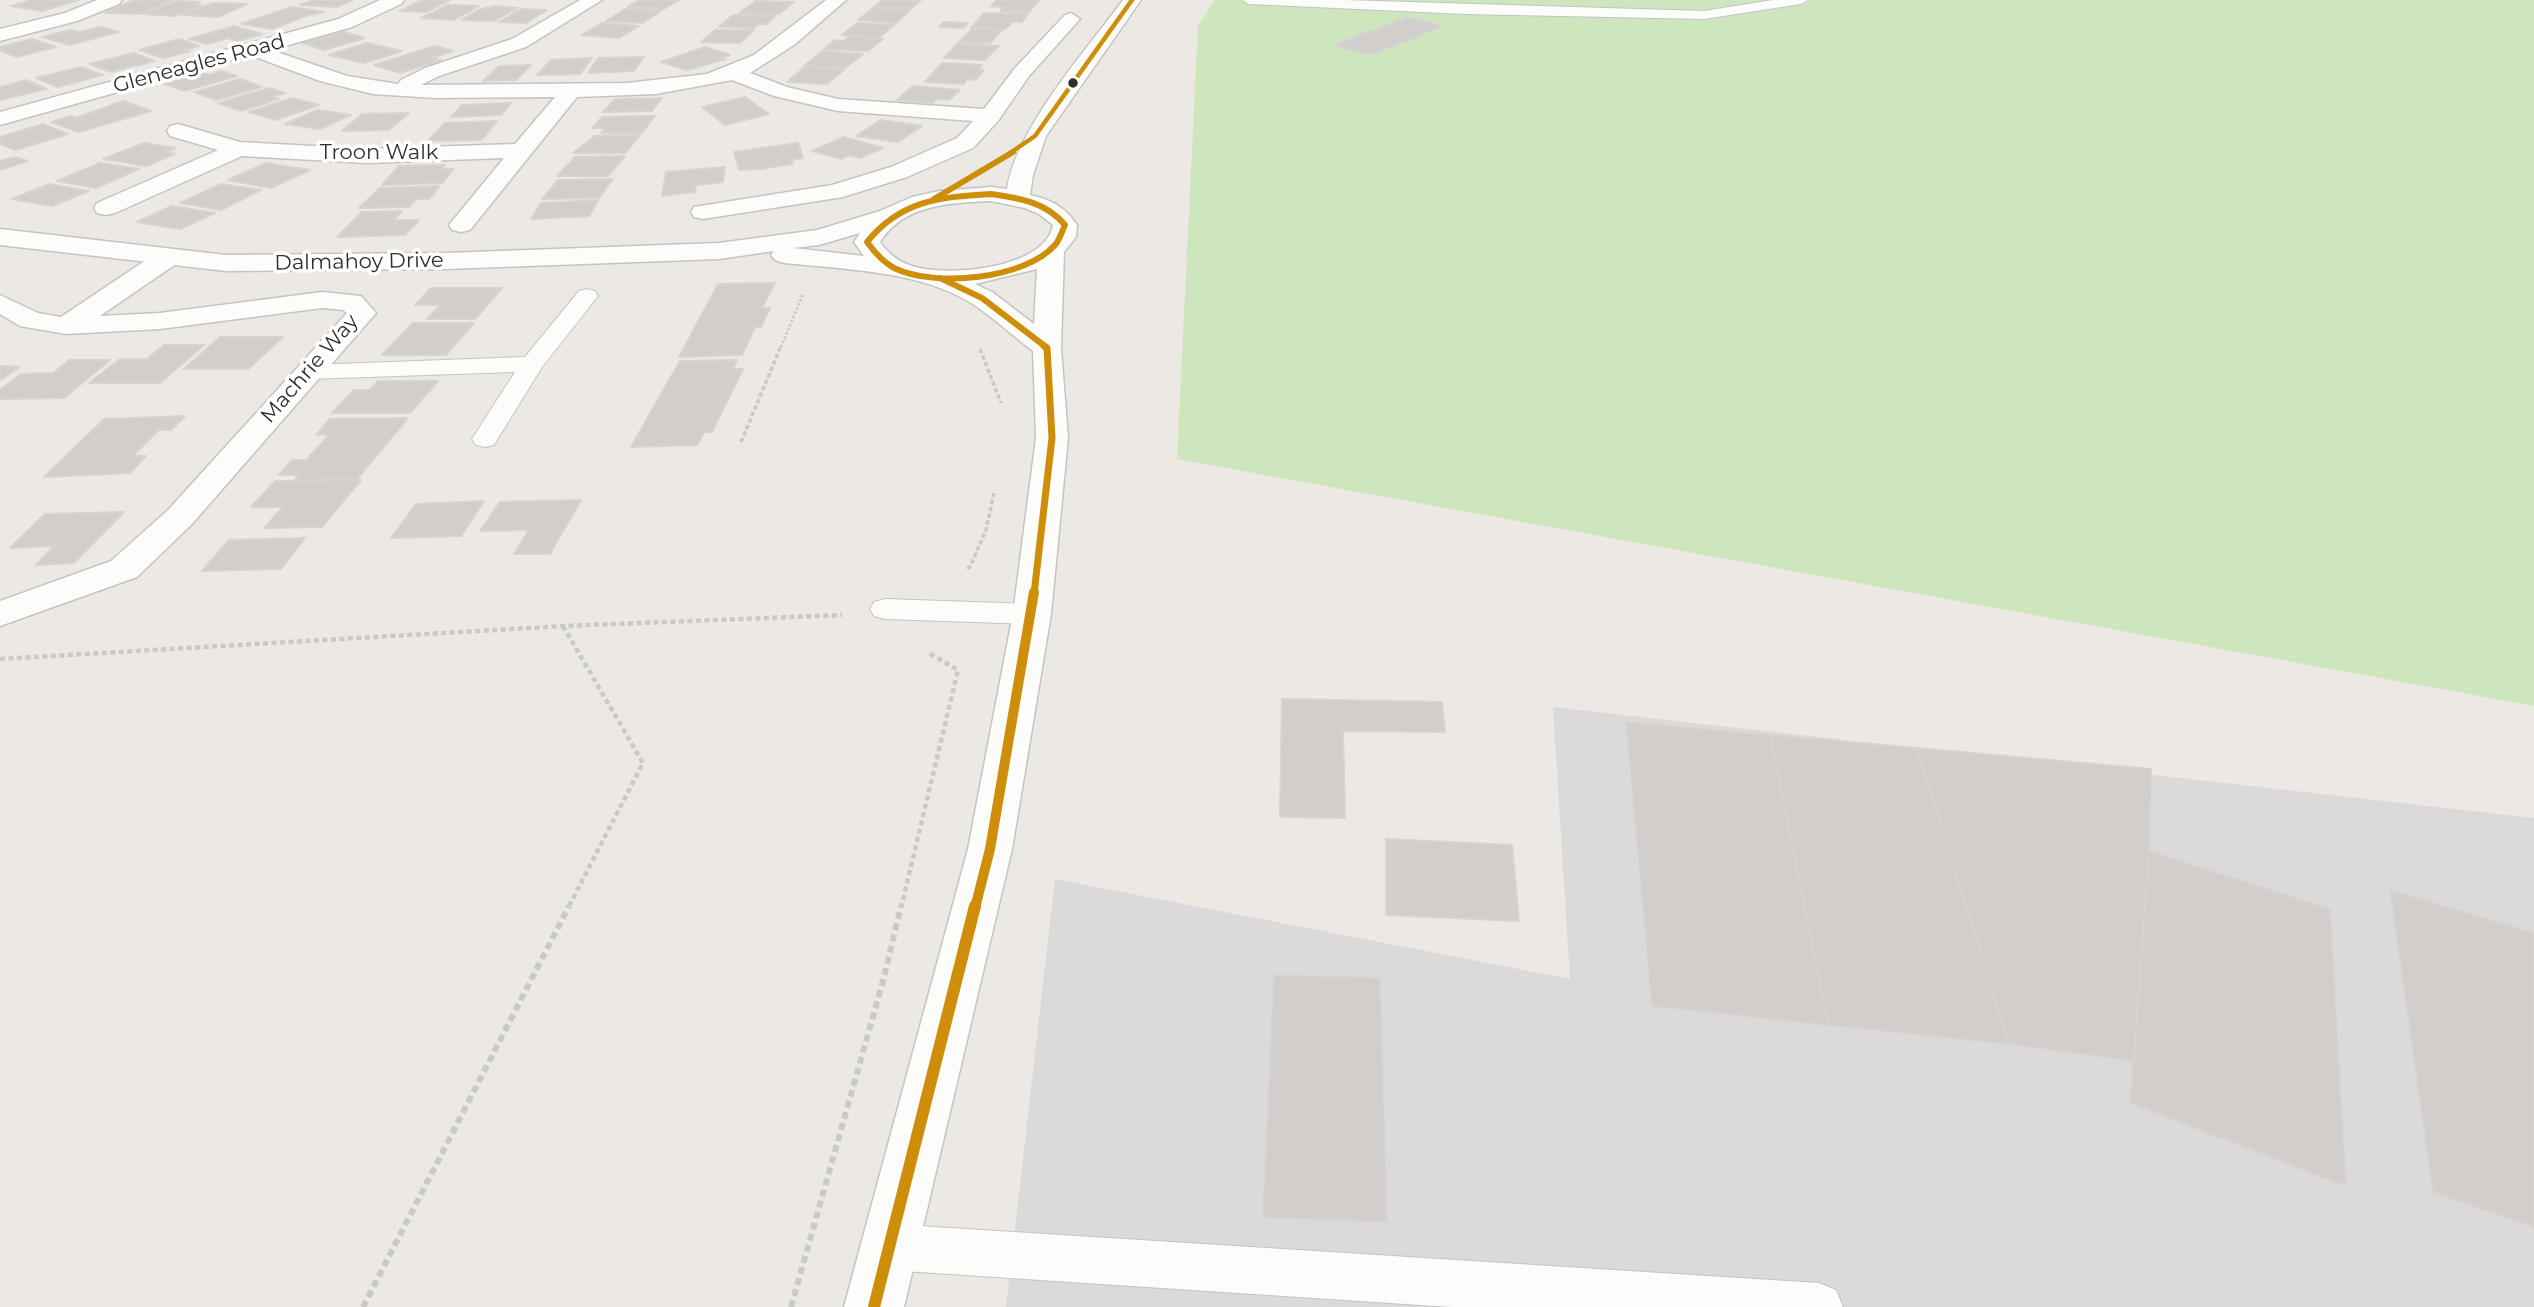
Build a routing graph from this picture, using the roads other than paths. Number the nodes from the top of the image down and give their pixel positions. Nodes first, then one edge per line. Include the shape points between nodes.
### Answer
1 (113, 0) edge
2 (395, 0) edge
3 (585, 0) edge
4 (593, 0) edge
5 (837, 0) edge
6 (1132, 0) edge
7 (1249, 0) edge
8 (1801, 0) edge
9 (1071, 19) dead end
10 (0, 35) edge
11 (253, 50) junction
12 (733, 73) junction
13 (397, 90) junction
14 (572, 90) junction
15 (990, 116) junction
16 (0, 119) edge
17 (178, 131) dead end
18 (1035, 136) junction
19 (239, 149) junction
20 (520, 151) junction
21 (1018, 197) junction
22 (934, 199) junction
23 (106, 208) dead end
24 (703, 212) dead end
25 (887, 217) junction
26 (461, 225) dead end
27 (0, 237) edge
28 (719, 251) junction
29 (1051, 251) junction
30 (167, 258) junction
31 (887, 266) junction
32 (940, 278) junction
33 (587, 296) dead end
34 (0, 303) edge
35 (66, 326) junction
36 (1046, 348) junction
37 (532, 364) junction
38 (309, 372) junction
39 (485, 439) dead end
40 (885, 609) road end
41 (0, 614) edge
42 (1032, 614) junction
43 (888, 1247) junction
44 (874, 1307) edge
45 (1819, 1307) edge

1 - 10 street via 71,17
2 - 11 street, Gleneagles Road via 345,23
3 - 4 lane
4 - 13 street via 519,43 432,72
5 - 12 street via 765,56
6 - 18 street
7 - 8 lane via 1704,15
9 - 15 street via 1022,72
11 - 13 street via 352,84
11 - 16 street, Gleneagles Road
12 - 14 street via 677,85
12 - 15 street via 781,92 838,105
13 - 14 street
14 - 20 street
15 - 24 street via 965,144 898,172 835,192
17 - 19 street, Troon Walk
18 - 21 street
18 - 22 street via 989,169
19 - 20 street, Troon Walk via 367,156
19 - 23 street, Troon Walk
20 - 26 street
21 - 22 street
21 - 29 street via 1057,213 1064,225 1063,238
22 - 25 street
25 - 28 street via 819,237
25 - 31 street via 867,242 872,255
27 - 30 street, Dalmahoy Drive
28 - 30 street, Dalmahoy Drive via 418,262 226,263
28 - 31 street
29 - 32 street via 1004,272
29 - 36 street
30 - 35 street
31 - 32 street
32 - 36 street via 982,298
33 - 37 lane
34 - 35 street, Machrie Way via 30,320
35 - 38 street, Machrie Way via 160,321 322,300 351,302 362,313
36 - 42 street via 1052,438
37 - 38 lane
37 - 39 lane
38 - 41 street, Machrie Way via 180,517 124,569
40 - 42 lane
42 - 43 street via 990,849
43 - 44 street
43 - 45 lane

